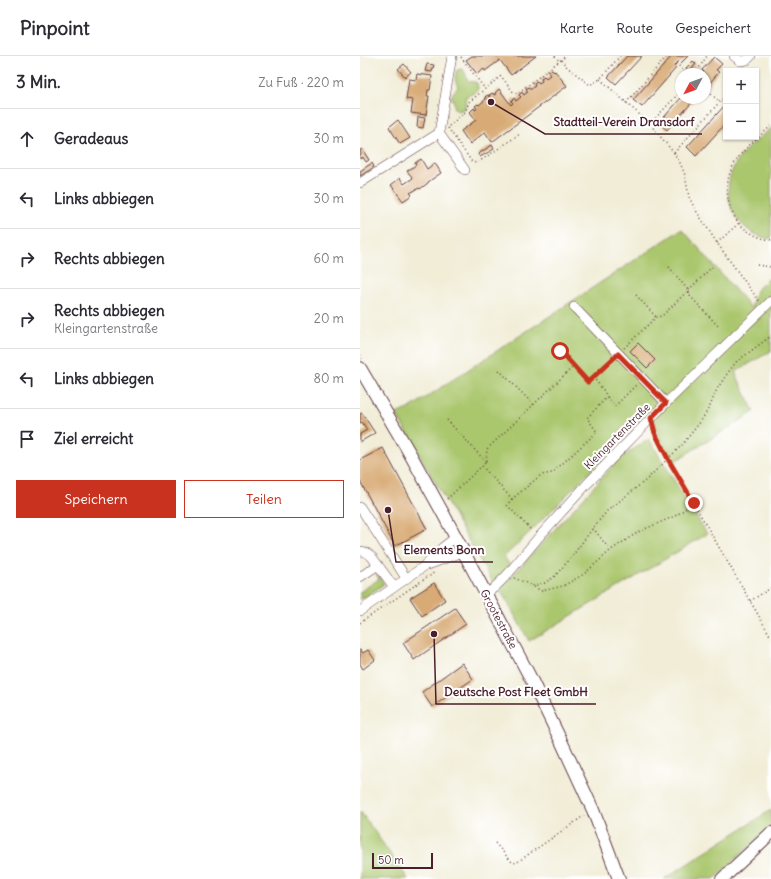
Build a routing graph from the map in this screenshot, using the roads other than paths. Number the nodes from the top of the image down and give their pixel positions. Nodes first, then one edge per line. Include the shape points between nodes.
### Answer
1 (452, 56) edge
2 (734, 56) edge
3 (751, 56) edge
4 (439, 133) junction
5 (466, 170) dead end
6 (360, 183) edge
7 (768, 305) edge
8 (574, 307) dead end
9 (360, 368) edge
10 (666, 403) junction
11 (360, 507) edge
12 (456, 537) junction
13 (360, 551) edge
14 (463, 552) junction
15 (378, 565) junction
16 (423, 567) junction
17 (360, 577) edge
18 (406, 578) junction
19 (394, 587) junction
20 (486, 594) junction
21 (360, 611) edge
22 (771, 834) edge
23 (619, 879) edge
24 (722, 879) edge

1 - 4 street
2 - 3 street via 740,62
4 - 5 street
4 - 6 street
7 - 10 street, Kleingartenstraße
8 - 10 street
9 - 12 main road, Grootestraße
10 - 20 street, Kleingartenstraße via 588,483 507,575
11 - 18 street
12 - 14 main road, Grootestraße
12 - 16 street
13 - 15 street via 368,553
14 - 16 street
14 - 20 main road, Grootestraße
15 - 17 street
15 - 19 street
16 - 18 street
18 - 19 street
19 - 21 street
20 - 23 main road, Grootestraße via 562,743 593,810
22 - 24 main road

